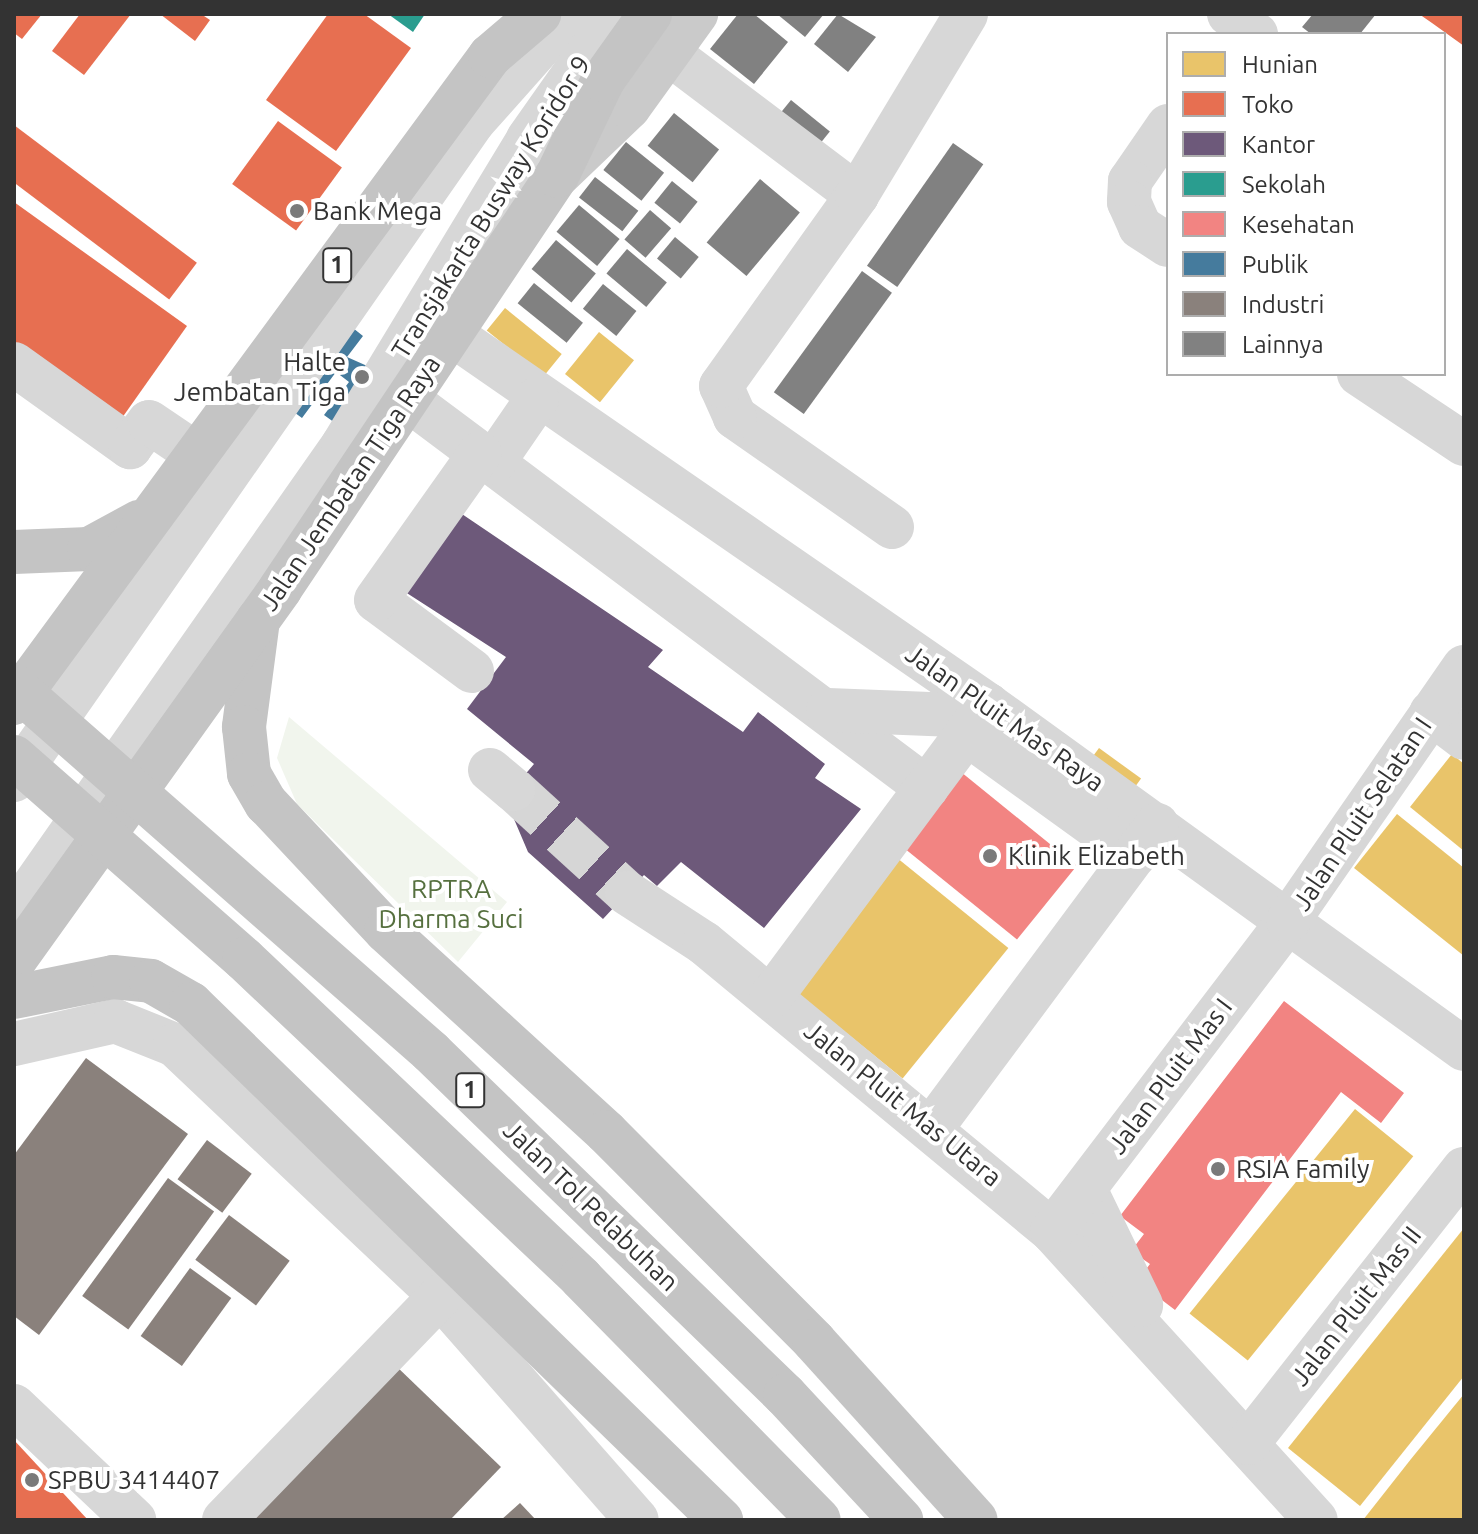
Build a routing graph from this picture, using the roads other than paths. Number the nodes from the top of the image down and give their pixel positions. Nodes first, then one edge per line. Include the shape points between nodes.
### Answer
1 (506, 14) edge
2 (539, 14) edge
3 (569, 14) edge
4 (616, 14) edge
5 (696, 14) edge
6 (966, 14) edge
7 (659, 33) edge
8 (490, 56) junction
9 (1166, 129) edge
10 (857, 195) junction
11 (1166, 244) edge
12 (451, 334) junction
13 (14, 364) edge
14 (1362, 376) edge
15 (407, 399) junction
16 (537, 399) junction
17 (1464, 444) edge
18 (195, 453) junction
19 (486, 458) junction
20 (156, 507) junction
21 (892, 527) dead end
22 (14, 552) edge
23 (258, 620) junction
24 (1464, 667) edge
25 (472, 671) dead end
26 (14, 686) edge
27 (14, 703) edge
28 (828, 710) junction
29 (978, 718) junction
30 (1447, 725) edge
31 (14, 757) edge
32 (14, 780) edge
33 (927, 788) junction
34 (1146, 840) junction
35 (627, 893) tunnel mouth
36 (14, 914) edge
37 (1288, 921) junction
38 (14, 961) edge
39 (14, 997) edge
40 (771, 997) junction
41 (14, 1044) edge
42 (1464, 1049) edge
43 (934, 1125) junction
44 (1464, 1169) edge
45 (1085, 1189) junction
46 (1052, 1231) junction
47 (440, 1296) junction
48 (1157, 1340) junction
49 (14, 1406) edge
50 (1248, 1443) junction
51 (134, 1520) edge
52 (224, 1520) edge
53 (637, 1520) edge
54 (721, 1520) edge
55 (819, 1520) edge
56 (901, 1520) edge
57 (976, 1520) edge
58 (1316, 1520) edge

1 - 8 main road
2 - 8 highway, 1
3 - 32 street, Transjakarta Busway Koridor 9 via 473,122
4 - 36 street, Transjakarta Busway Koridor 9 via 528,139 343,445
5 - 7 main road
6 - 10 street
7 - 10 street
7 - 12 highway, Jalan Jembatan Tiga Raya via 603,80 557,176
8 - 18 highway, 1
9 - 11 street via 1130,181 1129,202 1140,227
10 - 21 street via 721,386 735,417
12 - 15 highway, Jalan Jembatan Tiga Raya
12 - 16 street, Jalan Pluit Mas Raya
13 - 18 street via 130,447 149,422
14 - 17 street
15 - 19 street
15 - 23 highway, Jalan Jembatan Tiga Raya
16 - 19 street
16 - 29 street, Jalan Pluit Mas Raya
18 - 20 highway, 1
19 - 25 street via 376,600
19 - 28 street
20 - 22 highway via 124,537 89,549
20 - 27 highway, 1
23 - 38 highway, Jalan Jembatan Tiga Raya
23 - 57 highway via 244,727 249,774 266,803 352,898 606,1132 814,1341
24 - 30 street, Jalan Pluit Selatan I
26 - 56 highway, Jalan Tol Pelabuhan / 1, bridge via 431,1052 774,1384
28 - 29 street
28 - 33 street
29 - 33 street
29 - 34 street, Jalan Pluit Mas Raya
30 - 37 street, Jalan Pluit Selatan I
31 - 55 highway, 1, bridge via 244,959 581,1278
33 - 40 street
34 - 37 street, Jalan Pluit Mas Raya
34 - 43 street
35 - 40 street, Jalan Pluit Mas Utara
37 - 42 street, Jalan Pluit Mas Raya
37 - 45 street, Jalan Pluit Mas I
39 - 54 highway via 113,977 151,981 191,1004
40 - 43 street, Jalan Pluit Mas Utara
41 - 47 street via 92,1023 155,1031 261,1119
43 - 46 street, Jalan Pluit Mas Utara
44 - 50 street, Jalan Pluit Mas II
45 - 46 street, Jalan Pluit Mas I
45 - 48 street, Jalan Pluit Mas Utara
46 - 48 street, Jalan Pluit Mas Utara
47 - 52 street
47 - 53 street
48 - 50 street, Jalan Pluit Mas Utara
49 - 51 street
50 - 58 street, Jalan Pluit Mas Utara

